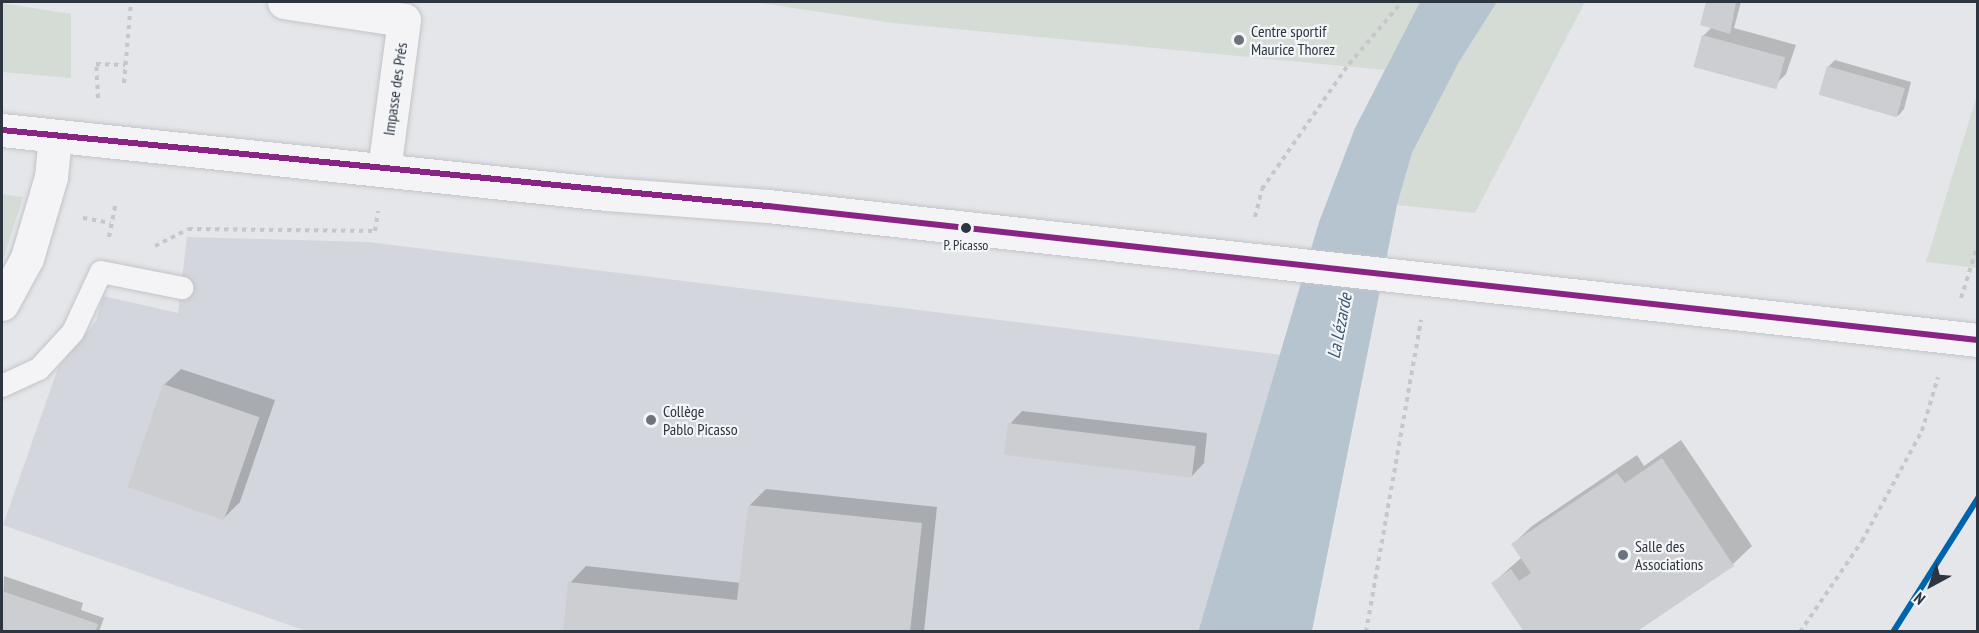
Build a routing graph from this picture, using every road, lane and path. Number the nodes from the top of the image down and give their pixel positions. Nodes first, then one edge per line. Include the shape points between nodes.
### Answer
1 (131, 2) edge
2 (284, 2) edge
3 (1401, 2) edge
4 (125, 65) junction
5 (97, 80) dead end
6 (124, 83) dead end
7 (2, 130) edge
8 (55, 136) junction
9 (384, 171) junction
10 (98, 220) dead end
11 (111, 223) dead end
12 (1977, 244) edge
13 (1243, 262) junction
14 (100, 272) junction
15 (1428, 281) junction
16 (182, 288) dead end
17 (2, 304) edge
18 (1964, 338) edge
19 (2, 387) edge
20 (1366, 632) edge
21 (1800, 632) edge

1 - 4 path
2 - 9 street, Impasse des Prés via 404,20
3 - 13 path via 1349,64 1262,189
4 - 5 path via 96,64
4 - 6 path
7 - 8 street
8 - 9 street
8 - 17 street via 51,177 27,258
9 - 13 street via 768,206
9 - 14 path via 375,231 188,229
10 - 11 path
12 - 18 path
13 - 15 street
14 - 16 lane
14 - 19 lane via 73,332 39,369
15 - 18 street
15 - 20 path
18 - 21 path via 1922,431 1862,541

